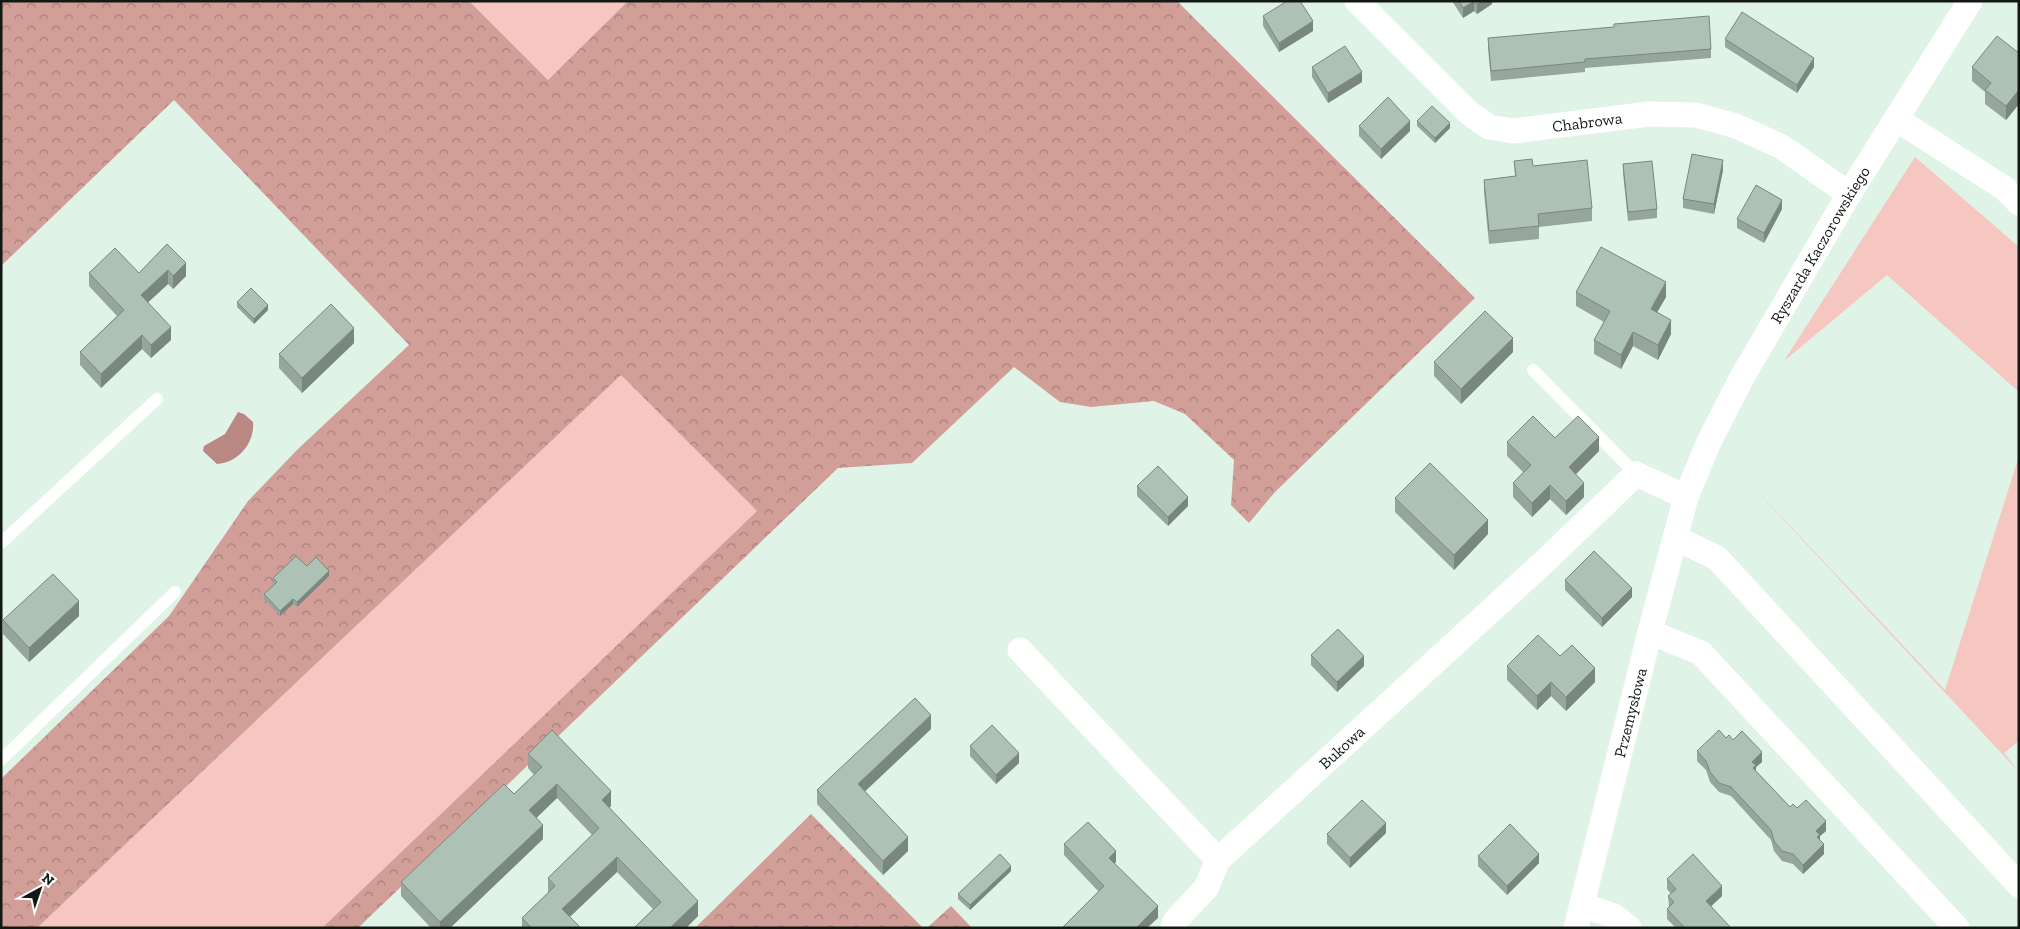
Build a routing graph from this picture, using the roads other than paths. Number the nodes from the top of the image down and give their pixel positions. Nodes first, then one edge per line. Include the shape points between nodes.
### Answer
1 (1357, 1) edge
2 (1970, 1) edge
3 (1896, 119) junction
4 (1849, 194) junction
5 (2019, 203) edge
6 (1533, 370) dead end
7 (157, 400) dead end
8 (1636, 474) junction
9 (1686, 497) junction
10 (1676, 538) junction
11 (1, 543) edge
12 (175, 592) dead end
13 (1650, 632) junction
14 (1020, 650) dead end
15 (1, 760) edge
16 (1218, 860) junction
17 (2019, 884) edge
18 (1579, 916) edge
19 (1173, 928) edge
20 (1629, 928) edge
21 (1957, 928) edge

1 - 4 street, Chabrowa via 1469,113 1489,127 1514,131 1649,114 1696,115 1736,126 1782,147
2 - 3 street, Ryszarda Kaczorowskiego
3 - 4 street, Ryszarda Kaczorowskiego
3 - 5 street via 2004,188
4 - 9 street, Ryszarda Kaczorowskiego via 1741,379
6 - 8 lane
7 - 11 lane
8 - 9 street
8 - 16 street, Bukowa
9 - 10 street, Przemysłowa
10 - 13 street, Przemysłowa
10 - 17 street via 1718,558
12 - 15 lane
13 - 18 street, Przemysłowa
13 - 21 street via 1701,653
14 - 16 street
16 - 19 street via 1206,888 1175,921
18 - 20 street via 1614,916

